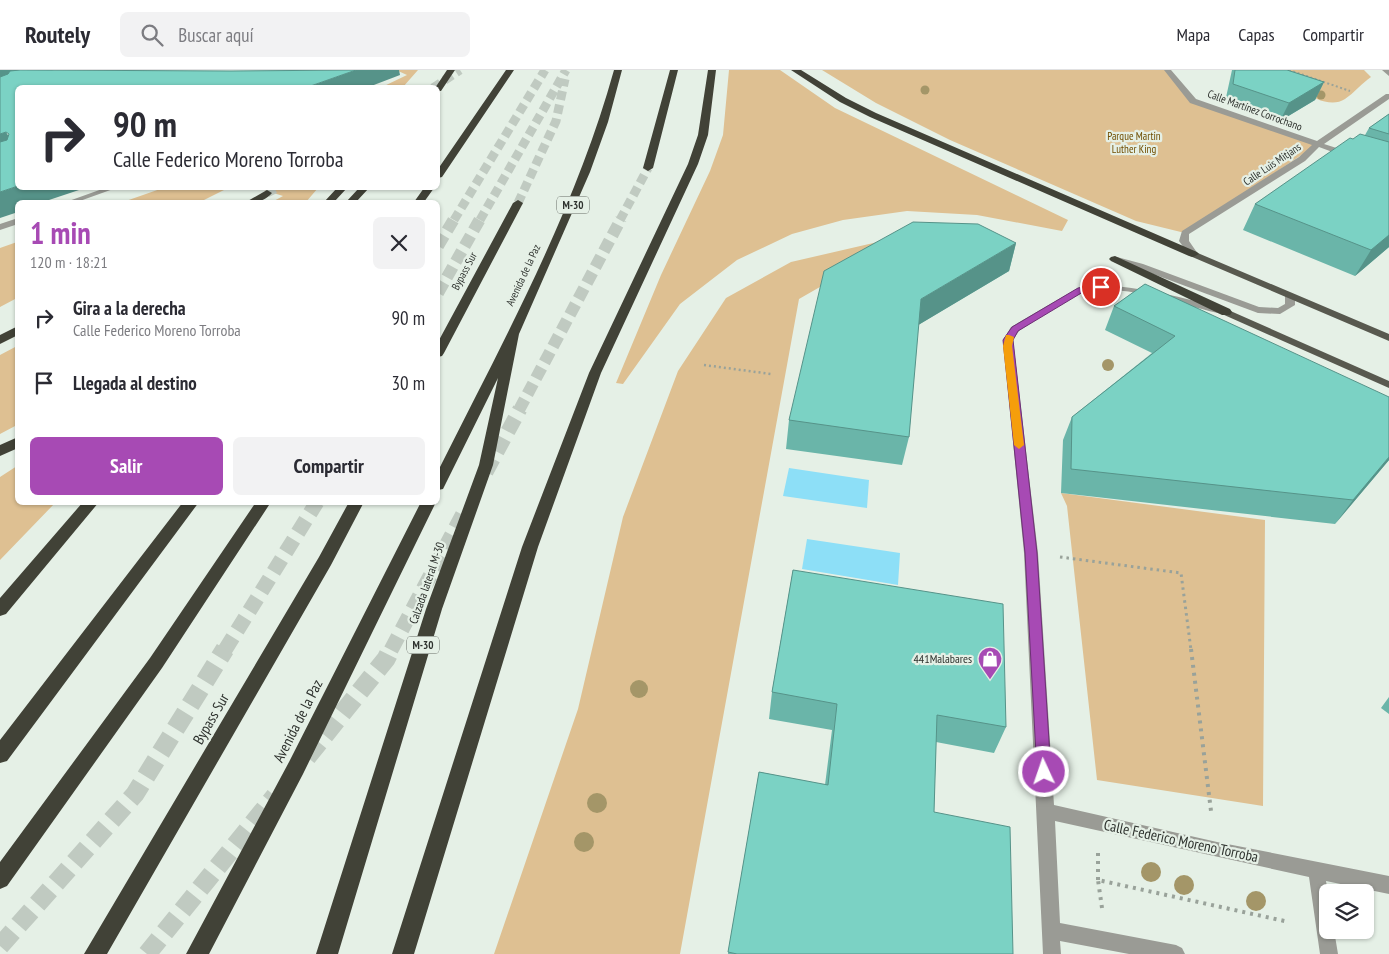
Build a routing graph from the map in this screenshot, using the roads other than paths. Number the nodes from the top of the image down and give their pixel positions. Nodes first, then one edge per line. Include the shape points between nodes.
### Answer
1 (445, 70) edge
2 (451, 70) edge
3 (510, 70) edge
4 (618, 70) edge
5 (674, 70) edge
6 (712, 70) edge
7 (795, 70) edge
8 (1167, 70) edge
9 (1385, 70) edge
10 (1389, 74) edge
11 (432, 85) edge
12 (440, 86) edge
13 (1389, 96) edge
14 (1318, 144) junction
15 (1362, 160) edge
16 (648, 168) tunnel mouth
17 (440, 172) edge
18 (106, 190) edge
19 (340, 190) edge
20 (362, 190) edge
21 (267, 194) dead end
22 (76, 200) edge
23 (255, 200) edge
24 (331, 200) edge
25 (353, 200) edge
26 (518, 203) tunnel mouth
27 (15, 222) edge
28 (0, 227) edge
29 (1193, 254) junction
30 (1114, 259) joint
31 (1290, 296) junction
32 (1226, 312) junction
33 (15, 332) edge
34 (513, 335) junction
35 (1389, 338) edge
36 (0, 340) edge
37 (440, 349) edge
38 (1389, 385) edge
39 (15, 444) edge
40 (0, 451) edge
41 (440, 481) edge
42 (89, 505) edge
43 (190, 505) edge
44 (262, 505) edge
45 (355, 505) edge
46 (428, 505) edge
47 (0, 609) edge
48 (0, 755) edge
49 (1046, 811) junction
50 (1316, 870) junction
51 (0, 880) edge
52 (1389, 885) edge
53 (1051, 930) junction
54 (96, 954) edge
55 (197, 954) edge
56 (327, 954) edge
57 (403, 954) edge
58 (1052, 954) edge
59 (1176, 954) edge
60 (1329, 954) edge

1 - 11 highway
2 - 12 highway
3 - 17 highway
4 - 34 highway, Avenida de la Paz / M-30 via 573,204
5 - 16 highway
6 - 57 highway via 703,135 693,164 595,373 530,547
7 - 29 highway via 873,115
8 - 14 street, Calle Martínez Corrochano via 1193,100
9 - 10 street
13 - 14 street, Calle Luis Mitjans
14 - 15 street, Calle Martínez Corrochano
14 - 29 street, Calle Luis Mitjans via 1302,160 1185,233 1184,241
18 - 22 street
19 - 24 highway
20 - 25 highway
21 - 23 highway
26 - 37 highway, Bypass Sur
27 - 28 street
29 - 31 main road
30 - 31 street via 1258,310 1280,311 1290,304
30 - 32 highway
31 - 35 main road
32 - 38 main road
32 - 49 street via 1122,288 1090,288 1081,290 1015,329 1008,340 1031,553
33 - 36 highway
34 - 41 highway, Avenida de la Paz / M-30
34 - 56 highway, Calzada lateral M-30 / M-30 via 486,465 434,609
39 - 40 highway
42 - 47 highway
43 - 48 highway
44 - 51 highway via 156,663
45 - 54 highway, Bypass Sur
46 - 55 highway, Avenida de la Paz via 296,768
49 - 50 street, Calle Federico Moreno Torroba
49 - 53 street
50 - 52 street, Calle Federico Moreno Torroba
50 - 60 street
53 - 58 street
53 - 59 street

